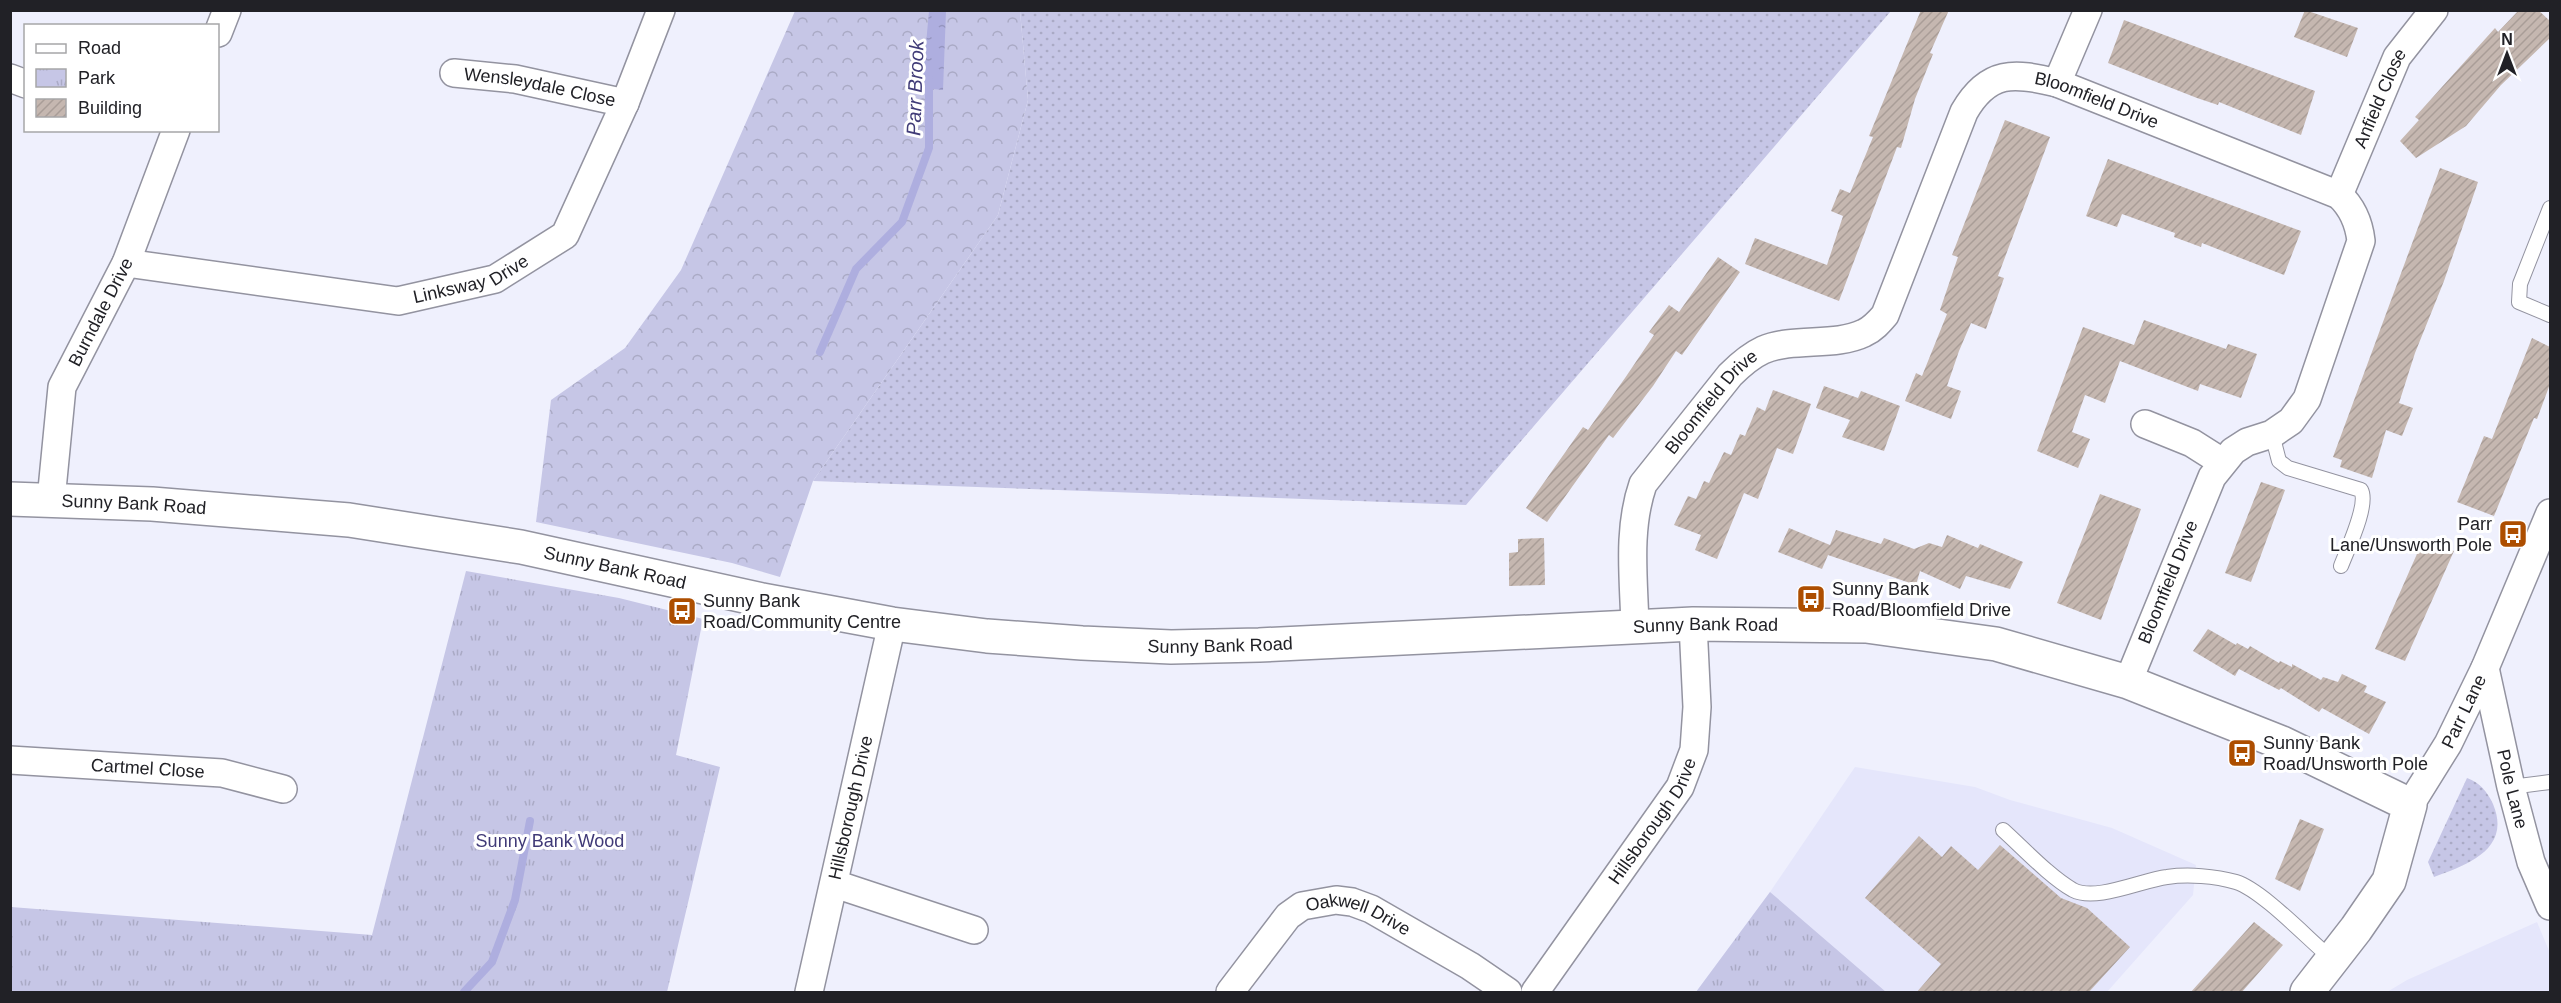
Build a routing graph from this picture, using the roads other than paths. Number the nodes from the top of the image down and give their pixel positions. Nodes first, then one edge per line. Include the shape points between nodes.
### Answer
1 (227, 10) edge
2 (661, 10) edge
3 (2088, 10) edge
4 (2434, 10) edge
5 (219, 30) edge
6 (454, 73) dead end
7 (2057, 83) junction
8 (625, 103) junction
9 (167, 133) edge
10 (2339, 195) junction
11 (2550, 208) edge
12 (126, 263) junction
13 (2550, 315) edge
14 (2145, 424) dead end
15 (2272, 434) junction
16 (2222, 462) junction
17 (10, 499) edge
18 (51, 500) junction
19 (2550, 513) edge
20 (2341, 566) dead end
21 (892, 624) junction
22 (1693, 624) junction
23 (1635, 628) junction
24 (2485, 668) junction
25 (2128, 682) junction
26 (10, 760) edge
27 (2550, 782) edge
28 (2511, 787) junction
29 (284, 789) dead end
30 (2410, 805) junction
31 (2003, 830) dead end
32 (835, 884) junction
33 (2550, 906) edge
34 (974, 930) dead end
35 (2332, 960) junction
36 (809, 993) edge
37 (1230, 993) edge
38 (1508, 993) edge
39 (1535, 993) edge
40 (2307, 993) edge

1 - 5 street
2 - 8 street, Linksway Drive
3 - 7 street
4 - 10 street, Anfield Close via 2397,57
6 - 8 street, Wensleydale Close via 514,79
7 - 10 street, Bloomfield Drive
7 - 23 street, Bloomfield Drive via 2030,77 2004,78 1975,94 1964,112 1880,321 1864,334 1765,349 1746,359 1643,484 1632,532
8 - 12 street, Linksway Drive via 566,235 495,279 398,301
9 - 12 street, Burndale Drive
10 - 15 street, Bloomfield Drive via 2355,215 2361,241 2307,399 2291,421
11 - 13 lane via 2520,285 2519,302
12 - 18 street, Burndale Drive via 62,387
14 - 16 street via 2192,442
15 - 16 street, Bloomfield Drive via 2247,442
15 - 20 lane via 2279,461 2288,468 2363,493
16 - 25 street, Bloomfield Drive via 2212,477
17 - 18 street, Sunny Bank Road
18 - 21 street, Sunny Bank Road via 349,520 522,547
19 - 24 street, Parr Lane
21 - 23 street, Sunny Bank Road via 987,636 1171,647
21 - 32 street, Hillsborough Drive
22 - 23 street, Sunny Bank Road
22 - 25 street, Sunny Bank Road via 1866,626 1996,644
22 - 39 street, Hillsborough Drive via 1697,707 1694,750 1680,788
24 - 28 street, Pole Lane
24 - 30 street, Parr Lane via 2448,744
25 - 30 street, Sunny Bank Road via 2282,743
26 - 29 street, Cartmel Close via 222,773
27 - 28 lane
28 - 33 street, Pole Lane via 2531,862
30 - 35 street, Parr Lane via 2389,881
31 - 35 lane via 2074,891 2086,894 2174,876 2236,882 2253,890
32 - 34 street
32 - 36 street, Hillsborough Drive
35 - 40 street, Parr Lane
37 - 38 street, Oakwell Drive via 1288,916 1302,906 1336,900 1371,909 1470,966

